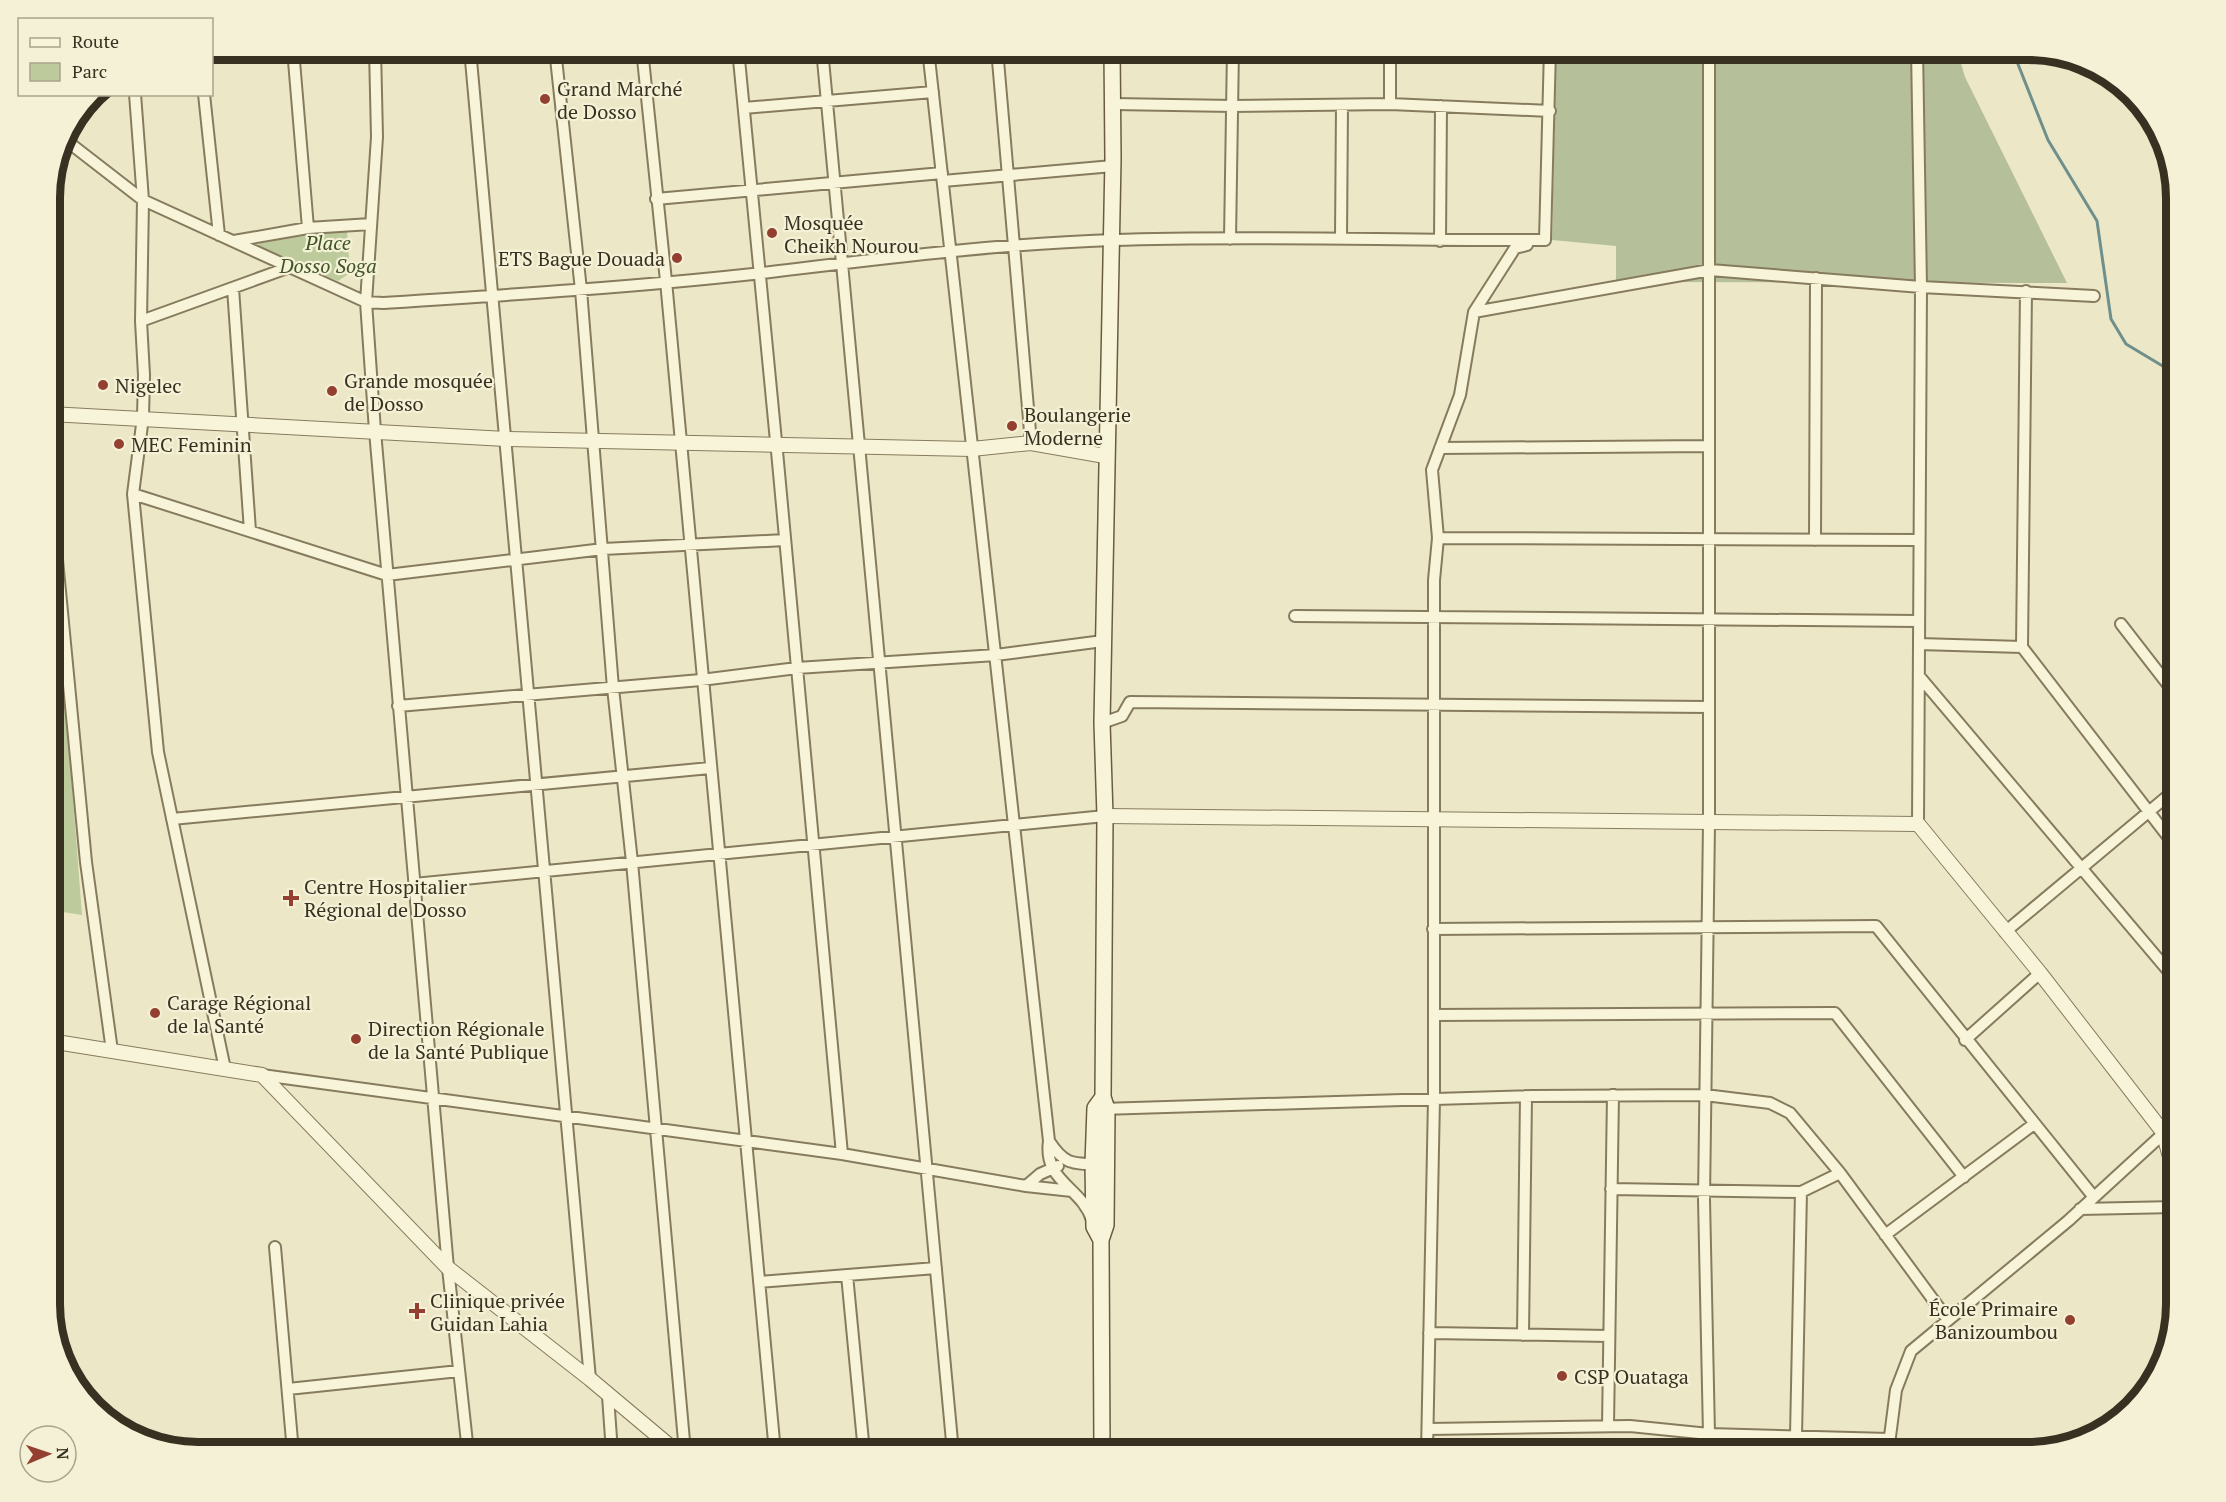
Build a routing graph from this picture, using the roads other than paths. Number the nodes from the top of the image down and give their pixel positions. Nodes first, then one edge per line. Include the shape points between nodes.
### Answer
1 (295, 60) edge
2 (375, 60) edge
3 (471, 60) edge
4 (556, 60) edge
5 (643, 60) edge
6 (739, 60) edge
7 (823, 60) edge
8 (929, 60) edge
9 (998, 60) edge
10 (1112, 60) edge
11 (1233, 60) edge
12 (1390, 60) edge
13 (1550, 60) edge
14 (1709, 60) edge
15 (1917, 60) edge
16 (933, 92) junction
17 (135, 96) edge
18 (204, 96) edge
19 (826, 101) junction
20 (1113, 104) junction
21 (1390, 104) junction
22 (1342, 105) junction
23 (1233, 106) junction
24 (1441, 106) junction
25 (744, 108) junction
26 (1550, 111) junction
27 (71, 144) edge
28 (1113, 166) junction
29 (1008, 175) junction
30 (943, 177) junction
31 (834, 183) junction
32 (752, 192) junction
33 (656, 199) junction
34 (143, 200) junction
35 (371, 224) junction
36 (308, 228) junction
37 (219, 235) junction
38 (1230, 238) junction
39 (1341, 238) junction
40 (1111, 240) junction
41 (1545, 240) junction
42 (234, 241) junction
43 (1440, 241) junction
44 (1015, 246) junction
45 (952, 250) junction
46 (843, 261) junction
47 (290, 267) junction
48 (1710, 270) junction
49 (762, 273) junction
50 (1816, 278) junction
51 (666, 281) junction
52 (1921, 287) junction
53 (232, 288) junction
54 (581, 290) junction
55 (2026, 291) junction
56 (492, 296) junction
57 (2094, 296) dead end
58 (366, 302) junction
59 (1474, 312) junction
60 (141, 321) junction
61 (60, 414) edge
62 (143, 417) junction
63 (244, 423) junction
64 (375, 431) junction
65 (506, 439) junction
66 (593, 441) junction
67 (680, 443) junction
68 (1030, 443) junction
69 (776, 445) junction
70 (859, 446) junction
71 (1709, 446) junction
72 (1440, 448) junction
73 (972, 449) junction
74 (1105, 456) junction
75 (133, 494) junction
76 (250, 531) junction
77 (1438, 538) junction
78 (1707, 539) junction
79 (785, 540) junction
80 (1815, 540) junction
81 (1919, 540) junction
82 (689, 545) junction
83 (603, 549) junction
84 (516, 557) junction
85 (387, 574) junction
86 (60, 591) edge
87 (1294, 616) dead end
88 (1434, 617) junction
89 (1709, 618) junction
90 (1919, 621) junction
91 (2121, 624) dead end
92 (1102, 641) junction
93 (1919, 644) junction
94 (2022, 647) junction
95 (996, 655) junction
96 (879, 664) junction
97 (797, 668) junction
98 (1919, 676) junction
99 (701, 680) junction
100 (2166, 682) edge
101 (613, 688) junction
102 (528, 695) junction
103 (1433, 703) junction
104 (398, 706) junction
105 (1709, 707) junction
106 (1102, 723) junction
107 (710, 768) junction
108 (624, 776) junction
109 (537, 784) junction
110 (407, 796) junction
111 (2166, 798) edge
112 (2148, 813) junction
113 (1105, 816) junction
114 (172, 819) junction
115 (1432, 819) junction
116 (1709, 822) junction
117 (1918, 824) junction
118 (1015, 825) junction
119 (2166, 835) edge
120 (895, 836) junction
121 (812, 845) junction
122 (718, 854) junction
123 (632, 862) junction
124 (2082, 867) junction
125 (544, 871) junction
126 (414, 884) junction
127 (1707, 926) junction
128 (1433, 929) junction
129 (2005, 932) junction
130 (2166, 968) edge
131 (2040, 973) junction
132 (1706, 1013) junction
133 (1434, 1015) junction
134 (1965, 1040) junction
135 (60, 1043) edge
136 (112, 1051) junction
137 (225, 1069) junction
138 (262, 1075) junction
139 (1613, 1095) junction
140 (1705, 1095) junction
141 (1526, 1096) junction
142 (433, 1097) junction
143 (1434, 1099) junction
144 (1102, 1105) junction
145 (567, 1117) junction
146 (2034, 1124) junction
147 (657, 1128) junction
148 (2166, 1130) edge
149 (2163, 1132) junction
150 (745, 1141) junction
151 (1049, 1141) junction
152 (2166, 1142) edge
153 (842, 1154) junction
154 (1068, 1162) junction
155 (1099, 1164) junction
156 (1048, 1166) junction
157 (929, 1169) junction
158 (1840, 1173) junction
159 (1964, 1177) junction
160 (1026, 1186) junction
161 (1611, 1189) junction
162 (1704, 1190) junction
163 (1070, 1191) junction
164 (1802, 1192) junction
165 (1099, 1196) junction
166 (2093, 1196) junction
167 (2166, 1207) edge
168 (2080, 1209) junction
169 (1098, 1234) junction
170 (1885, 1235) junction
171 (275, 1247) dead end
172 (448, 1268) junction
173 (936, 1268) junction
174 (847, 1275) junction
175 (759, 1282) junction
176 (1948, 1320) junction
177 (1430, 1333) junction
178 (1523, 1335) junction
179 (1610, 1336) junction
180 (459, 1371) junction
181 (590, 1379) junction
182 (288, 1389) junction
183 (608, 1396) junction
184 (1608, 1426) junction
185 (1428, 1429) junction
186 (1709, 1434) junction
187 (1796, 1436) junction
188 (1889, 1439) junction
189 (293, 1442) edge
190 (467, 1442) edge
191 (611, 1442) edge
192 (665, 1442) edge
193 (684, 1442) edge
194 (774, 1442) edge
195 (863, 1442) edge
196 (952, 1442) edge
197 (1102, 1442) edge
198 (1427, 1442) edge
199 (1889, 1442) edge

1 - 36 street
2 - 35 street via 377,137
3 - 56 street
4 - 54 street
5 - 33 street
6 - 25 street
7 - 19 street
8 - 16 street
9 - 29 street
10 - 20 main road
11 - 23 street
12 - 21 street
13 - 26 street
14 - 48 street
15 - 52 street
16 - 19 street
16 - 30 street
17 - 34 street
18 - 37 street
19 - 25 street
19 - 31 street
20 - 23 street
20 - 28 main road
21 - 22 street
21 - 24 street
22 - 23 street
22 - 39 street
23 - 38 street
24 - 26 street
24 - 43 street
25 - 32 street
26 - 41 street
27 - 34 street
28 - 29 street
28 - 40 main road
29 - 30 street
29 - 44 street
30 - 31 street
30 - 45 street
31 - 32 street
31 - 46 street
32 - 33 street
32 - 49 street
33 - 51 street
34 - 37 street
34 - 60 street
35 - 36 street
35 - 58 street
36 - 42 street
37 - 42 street
38 - 39 street
38 - 40 street
39 - 43 street
40 - 44 street
40 - 74 main road
41 - 43 street
41 - 59 street via 1515,248
42 - 47 street
44 - 45 street
44 - 68 street
45 - 46 street
45 - 73 street
46 - 49 street
46 - 70 street
47 - 53 street
47 - 58 street
48 - 50 street
48 - 59 street
48 - 71 street
49 - 51 street
49 - 69 street
50 - 52 street
50 - 80 street
51 - 54 street
51 - 67 street
52 - 55 street
52 - 81 street
53 - 60 street
53 - 63 street
54 - 56 street
54 - 66 street
55 - 57 street
55 - 94 street
56 - 58 street
56 - 65 street
58 - 64 street
59 - 72 street via 1460,395
60 - 62 street
61 - 62 street
62 - 63 street
62 - 75 street
63 - 64 street
63 - 76 street
64 - 65 street
64 - 85 street
65 - 66 street
65 - 84 street
66 - 67 street
66 - 83 street
67 - 69 street
67 - 82 street
68 - 73 street
68 - 74 street
69 - 70 street
69 - 79 street
70 - 73 street
70 - 96 street
71 - 72 street
71 - 78 street
72 - 77 street via 1432,470
73 - 95 street
74 - 92 main road
75 - 76 street
75 - 114 street via 158,752
76 - 85 street
77 - 78 street
77 - 88 street
78 - 80 street
78 - 89 street
79 - 82 street
79 - 97 street
80 - 81 street
81 - 90 street
82 - 83 street
82 - 99 street
83 - 84 street
83 - 101 street
84 - 85 street
84 - 102 street
85 - 104 street
86 - 136 street via 86,862
87 - 88 street
88 - 89 street
88 - 103 street
89 - 90 street
89 - 105 street
90 - 93 street
91 - 100 street
92 - 95 street
92 - 106 main road
93 - 94 street
93 - 98 street
94 - 112 street
95 - 96 street
95 - 118 street
96 - 97 street
96 - 120 street
97 - 99 street
97 - 121 street
98 - 117 street
98 - 124 street
99 - 101 street
99 - 107 street
101 - 102 street
101 - 108 street
102 - 104 street
102 - 109 street
103 - 105 street
103 - 106 street via 1130,702 1122,716
103 - 115 street
104 - 110 street
105 - 116 street
106 - 113 main road
107 - 108 street
107 - 122 street
108 - 109 street
108 - 123 street
109 - 110 street
109 - 125 street
110 - 114 street
110 - 126 street
111 - 112 street
112 - 119 street
112 - 124 street
113 - 115 street
113 - 118 street
113 - 144 main road
114 - 137 street
115 - 116 street
115 - 128 street
116 - 117 street
116 - 127 street
117 - 129 street
118 - 120 street
118 - 151 street
120 - 121 street
120 - 157 street
121 - 122 street
121 - 153 street
122 - 123 street
122 - 150 street
123 - 125 street
123 - 147 street
124 - 129 street
124 - 130 street
125 - 126 street
125 - 145 street
126 - 142 street
127 - 128 street
127 - 132 street
127 - 134 street via 1876,926
128 - 133 street
129 - 131 street
131 - 134 street
131 - 149 street
132 - 133 street
132 - 140 street
132 - 159 street via 1835,1013
133 - 143 street
134 - 146 street
135 - 136 street
136 - 137 street
137 - 138 street
138 - 142 street
138 - 172 street
139 - 140 street
139 - 141 street
139 - 161 street
140 - 158 street via 1770,1103 1790,1113
140 - 162 street
141 - 143 street
141 - 178 street
142 - 145 street
142 - 172 street
143 - 144 street
143 - 177 street
144 - 155 main road
145 - 147 street
145 - 181 street
146 - 159 street
146 - 166 street
147 - 150 street
147 - 193 street
148 - 149 street
149 - 152 street
149 - 166 street
150 - 153 street
150 - 175 street
151 - 154 street via 1061,1159
151 - 156 street
153 - 157 street
154 - 155 street
154 - 156 street
155 - 165 main road
156 - 160 street
156 - 163 street
157 - 160 street
157 - 173 street
158 - 164 street
158 - 170 street
159 - 170 street
160 - 163 street
161 - 162 street
161 - 179 street
162 - 164 street
162 - 186 street
163 - 165 street
163 - 169 street via 1084,1204
164 - 187 street
165 - 169 main road
166 - 168 street
167 - 168 street
168 - 176 street
169 - 197 main road
170 - 176 street
171 - 182 street
172 - 180 street
172 - 181 street
173 - 174 street
173 - 196 street
174 - 175 street
174 - 195 street
175 - 194 street
176 - 188 street via 1911,1351 1896,1390
177 - 178 street
177 - 185 street
178 - 179 street
179 - 184 street
180 - 182 street
180 - 190 street
181 - 183 street
182 - 189 street
183 - 191 street
183 - 192 street
184 - 185 street
184 - 186 street
185 - 198 street
186 - 187 street
187 - 188 street
188 - 199 street

